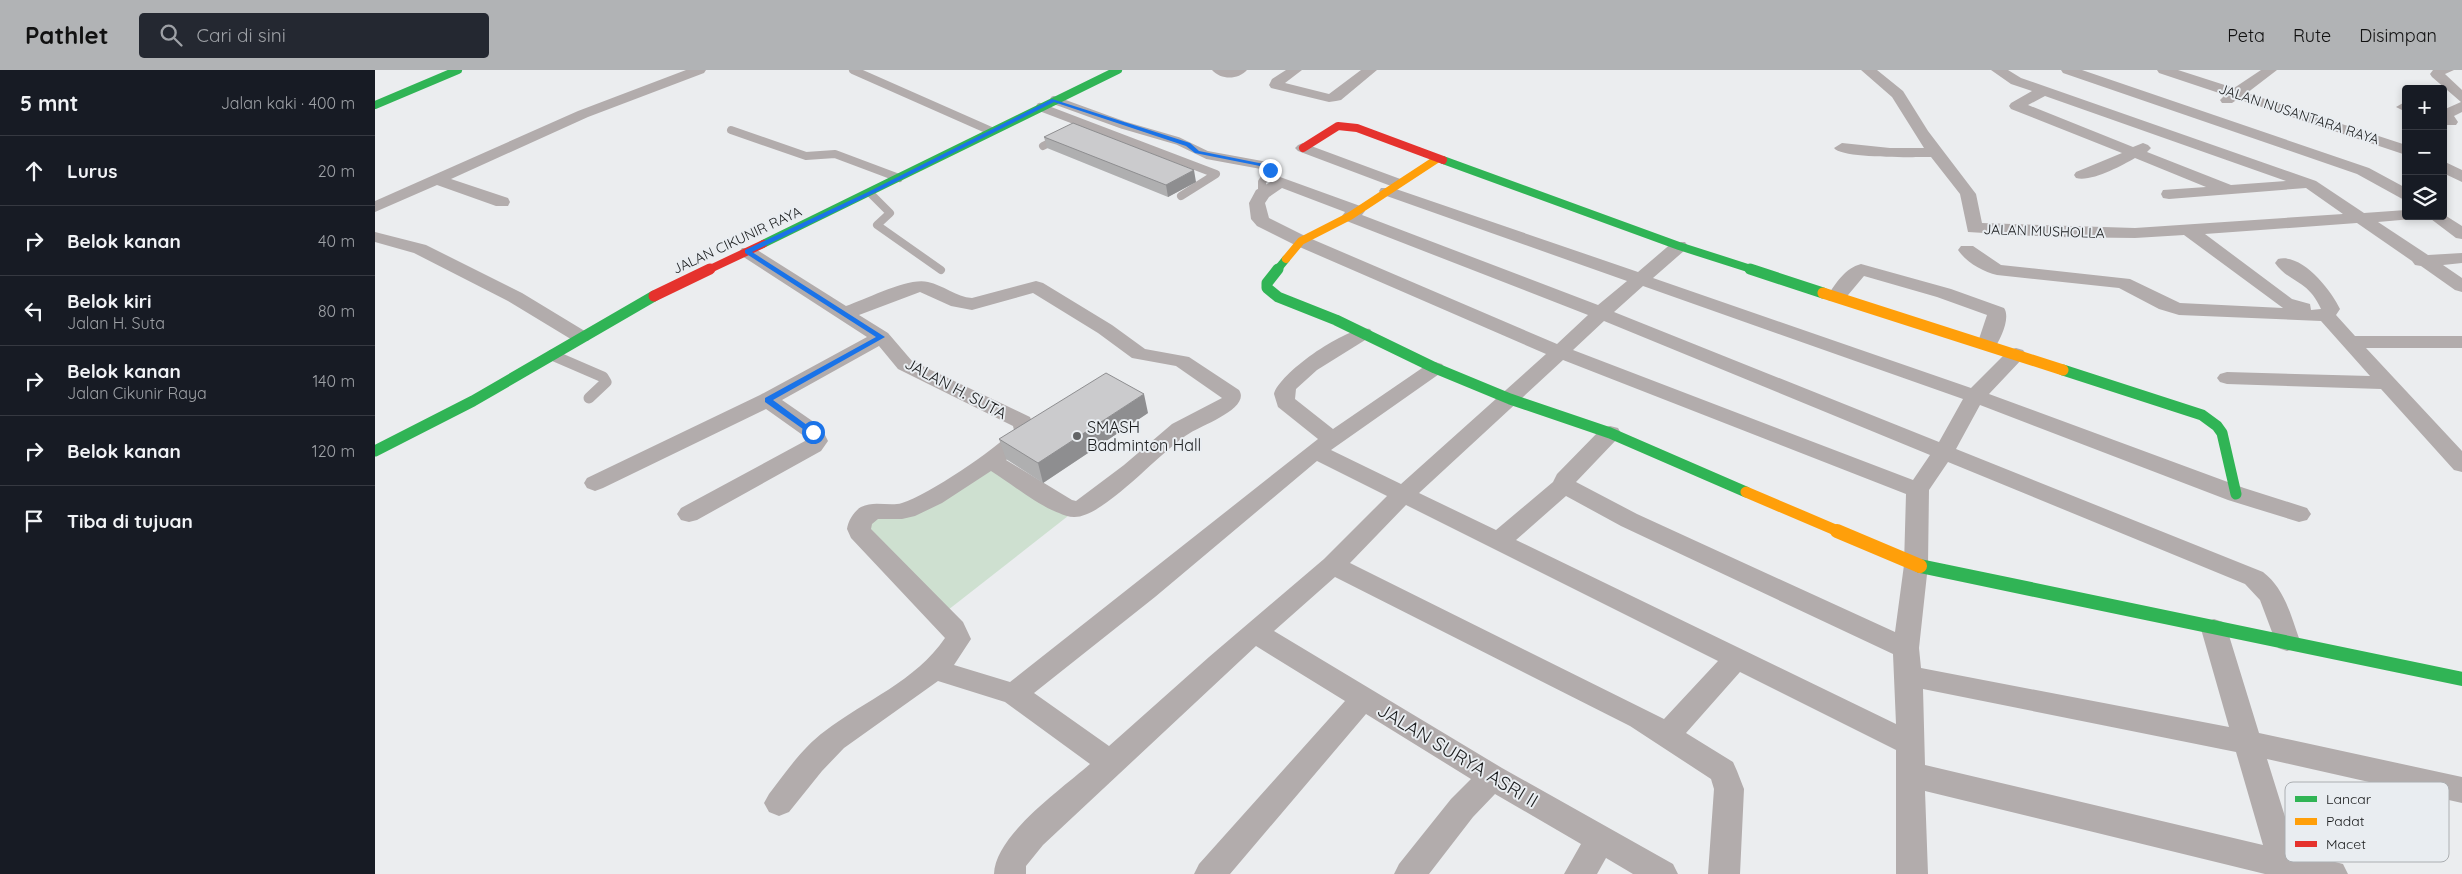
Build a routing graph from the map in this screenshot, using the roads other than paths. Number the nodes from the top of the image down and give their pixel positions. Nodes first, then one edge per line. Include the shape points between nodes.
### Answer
1 (458, 70) edge
2 (699, 70) edge
3 (853, 70) edge
4 (1118, 70) edge
5 (1219, 70) edge
6 (1240, 70) edge
7 (1295, 70) edge
8 (1370, 70) edge
9 (1868, 70) edge
10 (1998, 70) edge
11 (2068, 70) edge
12 (2164, 70) edge
13 (2175, 70) edge
14 (2270, 70) edge
15 (2447, 70) edge
16 (2451, 70) edge
17 (2462, 71) edge
18 (2043, 91) junction
19 (2238, 92) junction
20 (2462, 98) edge
21 (1054, 100) junction
22 (375, 105) edge
23 (2462, 106) edge
24 (1040, 107) junction
25 (2201, 115) junction
26 (2452, 123) edge
27 (1086, 125) junction
28 (1077, 129) edge
29 (731, 130) dead end
30 (991, 132) junction
31 (1068, 133) edge
32 (2168, 134) junction
33 (2369, 135) junction
34 (2402, 145) edge
35 (1043, 146) dead end
36 (1303, 148) joint
37 (1842, 148) dead end
38 (2402, 148) edge
39 (1937, 152) junction
40 (2135, 153) junction
41 (1437, 159) junction
42 (2447, 162) edge
43 (2447, 169) edge
44 (2462, 171) edge
45 (2082, 175) dead end
46 (899, 178) junction
47 (2462, 178) edge
48 (435, 179) junction
49 (2310, 184) junction
50 (1392, 187) junction
51 (2229, 190) junction
52 (870, 193) junction
53 (1263, 194) junction
54 (2169, 194) dead end
55 (2402, 194) edge
56 (1181, 196) dead end
57 (502, 202) dead end
58 (375, 207) edge
59 (1354, 214) junction
60 (2402, 215) edge
61 (2462, 215) edge
62 (2447, 216) edge
63 (2363, 218) junction
64 (2441, 220) edge
65 (2189, 230) junction
66 (2462, 234) edge
67 (375, 237) edge
68 (1301, 241) junction
69 (1679, 246) junction
70 (1967, 250) dead end
71 (748, 252) junction
72 (2462, 258) edge
73 (2421, 261) junction
74 (2284, 263) dead end
75 (941, 270) dead end
76 (1638, 280) junction
77 (2462, 286) edge
78 (1836, 297) junction
79 (846, 313) junction
80 (1601, 313) junction
81 (2319, 315) junction
82 (1363, 333) junction
83 (581, 337) junction
84 (881, 337) junction
85 (2349, 342) junction
86 (2462, 342) edge
87 (1987, 345) junction
88 (1559, 352) junction
89 (2016, 354) junction
90 (552, 355) junction
91 (1435, 368) junction
92 (2227, 378) dead end
93 (2387, 383) junction
94 (1975, 396) junction
95 (589, 398) dead end
96 (1510, 399) junction
97 (767, 400) junction
98 (1610, 433) junction
99 (1323, 445) junction
100 (375, 450) edge
101 (1943, 453) junction
102 (989, 460) junction
103 (2462, 465) edge
104 (595, 483) dead end
105 (1564, 485) junction
106 (1918, 490) junction
107 (2236, 494) junction
108 (1402, 495) junction
109 (689, 514) dead end
110 (2299, 514) dead end
111 (1498, 542) junction
112 (1333, 565) junction
113 (1916, 565) junction
114 (2214, 629) junction
115 (1256, 633) junction
116 (2287, 641) junction
117 (1906, 648) junction
118 (1737, 658) junction
119 (934, 669) junction
120 (1909, 676) junction
121 (2462, 679) edge
122 (1014, 694) junction
123 (1363, 699) junction
124 (1667, 735) junction
125 (2246, 742) junction
126 (1910, 744) junction
127 (1111, 763) junction
128 (1909, 774) junction
129 (1492, 776) junction
130 (2426, 782) edge
131 (2449, 787) edge
132 (2462, 790) edge
133 (779, 803) dead end
134 (1601, 838) junction
135 (2285, 869) edge
136 (1010, 874) edge
137 (1210, 874) edge
138 (1409, 874) edge
139 (1580, 874) edge
140 (1662, 874) edge
141 (1724, 874) edge
142 (1912, 874) edge
143 (2332, 874) edge

1 - 22 main road
2 - 48 street via 583,114
3 - 30 lane
4 - 21 main road, JALAN CIKUNIR RAYA
5 - 6 street via 1229,74
7 - 8 street via 1276,85 1329,98 1336,97
9 - 39 street, JALAN MUSHOLLA via 1898,94 1921,133
10 - 18 street via 2016,82
11 - 25 street
12 - 19 street, JALAN NUSANTARA RAYA
13 - 19 street, JALAN NUSANTARA RAYA
14 - 19 street
15 - 20 street via 2437,74
16 - 17 street
18 - 32 street
18 - 40 street via 2016,106
19 - 25 street
19 - 33 street, JALAN NUSANTARA RAYA
21 - 24 main road, JALAN CIKUNIR RAYA
21 - 53 lane via 1183,143 1207,155 1267,166 1270,170 1262,182
23 - 26 street via 2447,114
24 - 27 lane
24 - 30 main road, JALAN CIKUNIR RAYA
25 - 32 street
25 - 55 street via 2363,171
27 - 28 lane
27 - 56 lane via 1213,170 1216,174
29 - 46 lane via 806,156 835,154
30 - 46 main road, JALAN CIKUNIR RAYA
31 - 35 lane
32 - 40 street
32 - 49 street
33 - 34 street, JALAN NUSANTARA RAYA
33 - 38 street, JALAN NUSANTARA RAYA
36 - 41 main road via 1330,130 1346,126
36 - 50 street
37 - 39 street via 1890,153
39 - 65 street, JALAN MUSHOLLA via 1969,194 1973,228 2103,234
40 - 45 street
40 - 51 street
41 - 50 main road
41 - 69 main road
42 - 44 street
43 - 47 street
46 - 52 main road, JALAN CIKUNIR RAYA
48 - 57 street
48 - 58 street
49 - 51 street
49 - 63 street
50 - 59 main road
50 - 76 street
51 - 54 street
52 - 71 main road, JALAN CIKUNIR RAYA
52 - 75 lane via 890,213 877,225
53 - 59 street via 1280,182
53 - 68 street via 1257,202 1260,219
59 - 68 main road
59 - 80 street
60 - 63 street
61 - 62 street
63 - 65 street
63 - 73 street
64 - 66 street
65 - 81 street via 2285,303
67 - 83 street via 419,249 515,297
68 - 82 main road via 1267,283 1267,288 1278,297
68 - 88 street
69 - 76 street
69 - 78 main road
70 - 81 street via 1997,270 2123,283 2179,309
71 - 79 street, JALAN H. SUTA
71 - 83 main road, JALAN CIKUNIR RAYA via 665,290
72 - 73 street
73 - 77 street
74 - 81 street via 2313,282 2323,294 2331,309
76 - 80 street
76 - 94 street
78 - 87 main road
78 - 87 street via 1861,269 1944,293 1997,312
79 - 84 street, JALAN H. SUTA
79 - 102 street via 918,286 927,286 961,304 1035,287 1105,329 1139,354 1182,361 1231,395 1228,404 1180,429 1083,507 1065,507
80 - 88 street
80 - 101 street
81 - 85 street
82 - 91 main road
82 - 99 street via 1296,377 1284,394 1285,402
83 - 90 main road, JALAN CIKUNIR RAYA
84 - 97 street
84 - 102 street, JALAN H. SUTA via 905,365 1022,422 1025,431
85 - 86 street
85 - 93 street
87 - 89 main road
88 - 96 street
88 - 106 street
89 - 94 street
89 - 107 main road via 2210,420 2224,438
90 - 95 lane via 603,377 606,382
90 - 100 main road, JALAN CIKUNIR RAYA via 466,405
91 - 96 main road
91 - 99 street
92 - 93 street
93 - 103 street
94 - 101 street
94 - 107 street
96 - 98 main road
96 - 108 street
97 - 104 street
97 - 109 street via 813,432 817,440 813,446
98 - 105 street via 1565,479
98 - 113 main road
99 - 108 street
99 - 122 street
101 - 106 street
101 - 116 street via 2254,578 2271,596
102 - 119 street via 908,510 879,510 861,519 858,525 859,532 954,629 958,639 951,654
105 - 111 street
105 - 117 street via 1629,520
106 - 113 street
107 - 110 street
108 - 111 street
108 - 112 street
111 - 118 street
112 - 115 street
112 - 124 street via 1640,718
113 - 114 main road
113 - 117 street
114 - 116 main road
114 - 125 street
115 - 123 street, JALAN SURYA ASRI II
115 - 127 street
116 - 121 main road
117 - 120 street
118 - 124 street
118 - 126 street
119 - 122 street
119 - 133 street via 834,740 811,761
120 - 125 street
120 - 126 street
122 - 127 street
123 - 129 street, JALAN SURYA ASRI II
123 - 137 street
124 - 141 street via 1723,771 1729,789
125 - 130 street
125 - 135 street
126 - 128 street
127 - 136 street via 1032,835 1009,868
128 - 135 street
128 - 142 street
129 - 134 street, JALAN SURYA ASRI II
129 - 138 street
131 - 132 street
134 - 139 street
134 - 140 street, JALAN SURYA ASRI II
135 - 143 street

